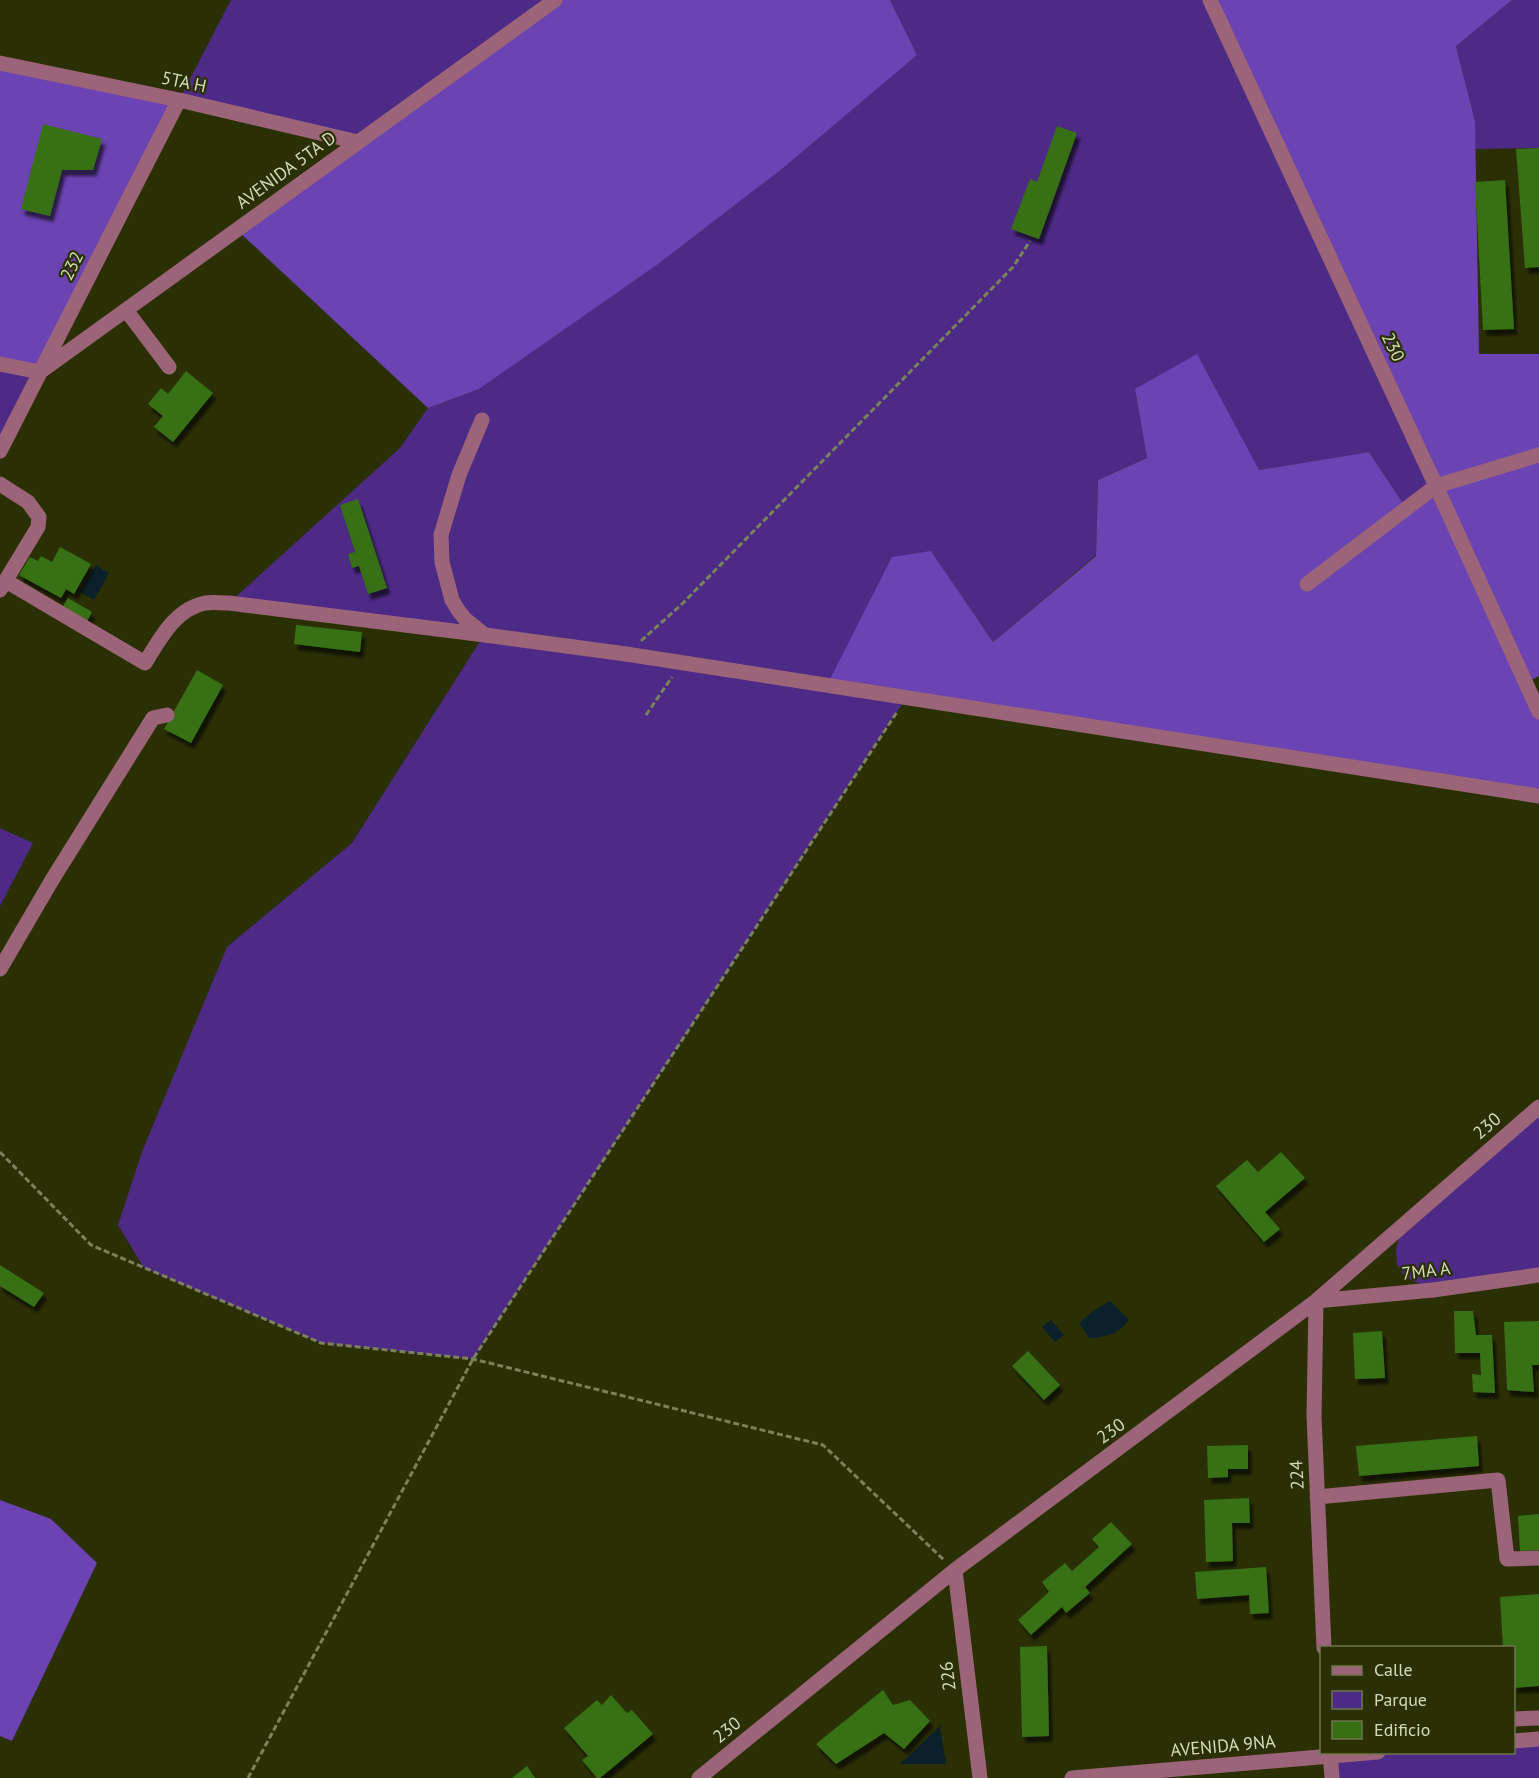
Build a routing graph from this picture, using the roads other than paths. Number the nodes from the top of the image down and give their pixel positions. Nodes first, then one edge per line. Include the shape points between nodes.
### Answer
1 (555, 0) edge
2 (1210, 0) edge
3 (0, 63) edge
4 (179, 100) junction
5 (358, 142) junction
6 (126, 310) junction
7 (0, 364) edge
8 (169, 367) dead end
9 (40, 372) junction
10 (482, 420) dead end
11 (0, 451) edge
12 (1539, 455) edge
13 (0, 484) edge
14 (1436, 486) junction
15 (1307, 584) dead end
16 (3, 585) edge
17 (485, 635) junction
18 (1539, 712) edge
19 (167, 715) dead end
20 (1539, 795) edge
21 (0, 969) edge
22 (1539, 1107) edge
23 (1539, 1275) edge
24 (1316, 1301) junction
25 (1317, 1497) junction
26 (1539, 1558) edge
27 (955, 1570) junction
28 (1324, 1646) edge
29 (1539, 1718) edge
30 (1515, 1719) edge
31 (1539, 1739) edge
32 (1515, 1741) edge
33 (1330, 1754) edge
34 (699, 1778) edge
35 (980, 1778) edge
36 (1072, 1778) edge
37 (1332, 1778) edge

1 - 5 street, AVENIDA 5TA D
2 - 14 street, 230
3 - 4 street, 5TA H
4 - 5 street, 5TA H
4 - 9 street, 232
5 - 6 street, AVENIDA 5TA D
6 - 8 street
6 - 9 street, AVENIDA 5TA D
7 - 9 street
9 - 11 street, 232
10 - 17 street via 459,475 441,535 442,562 452,600 465,619
12 - 14 street
13 - 16 street via 28,502 39,517 38,526
14 - 15 street
14 - 18 street, 230
16 - 17 street via 146,663 166,629 189,610 205,603
17 - 20 street
19 - 21 street via 153,718
22 - 24 street, 230
23 - 24 street, 7MA A
24 - 25 street, 224
24 - 27 street, 230
25 - 26 street via 1498,1480 1508,1559
25 - 28 street, 224
27 - 34 street, 230
27 - 35 street, 226
29 - 30 street
31 - 32 street
33 - 36 street, AVENIDA 9NA
33 - 37 street

